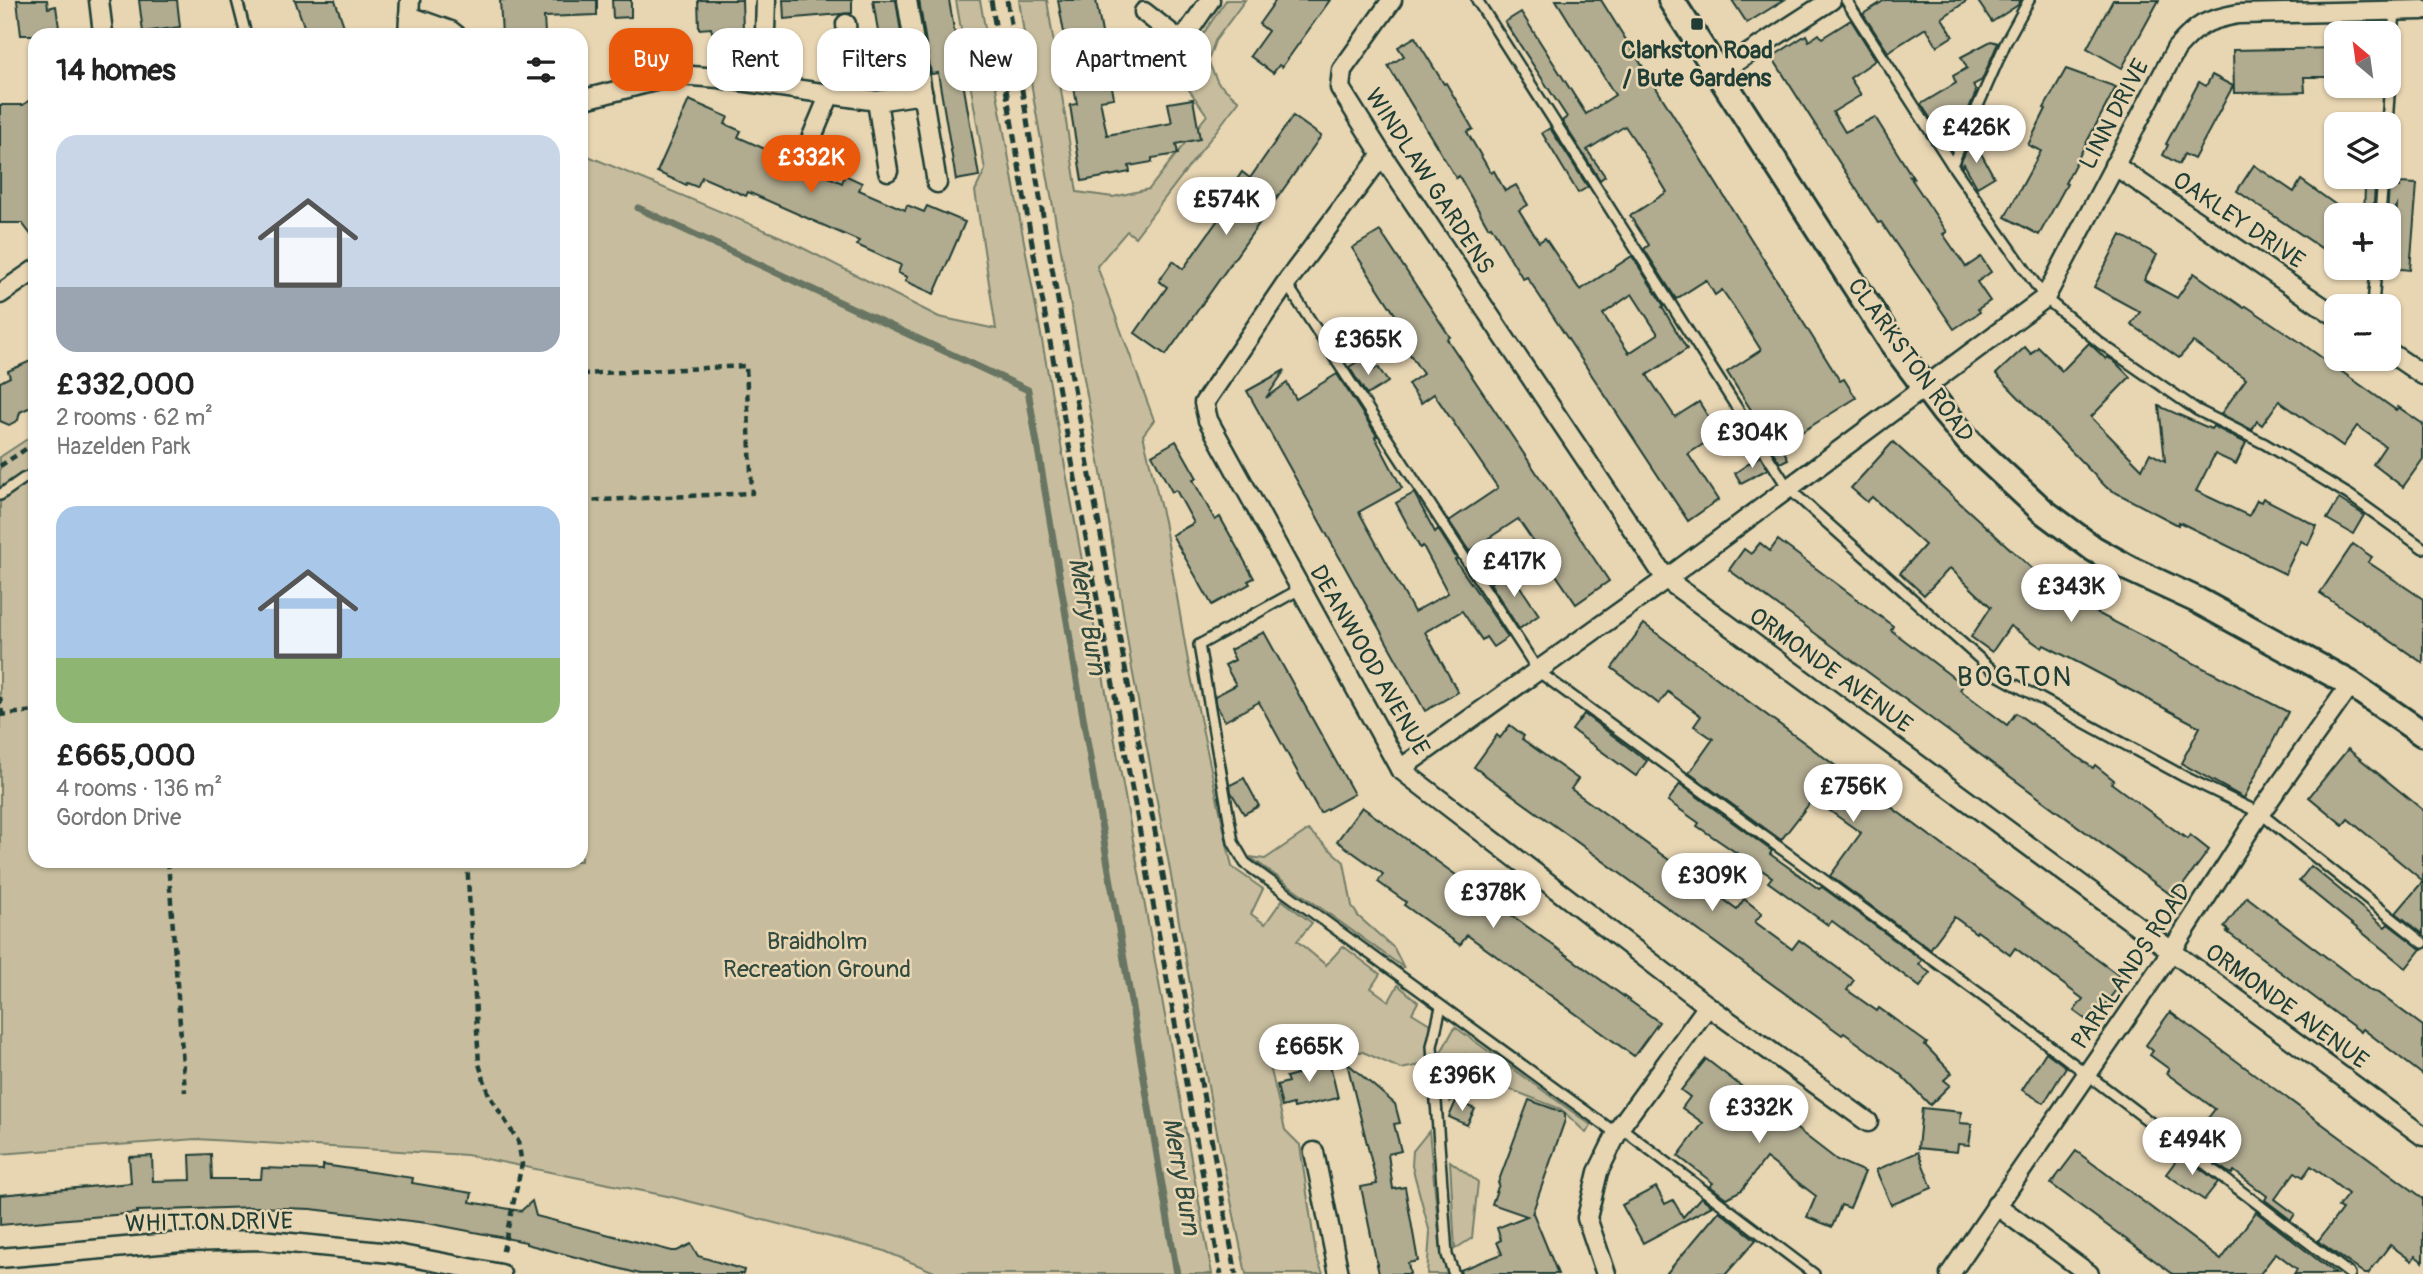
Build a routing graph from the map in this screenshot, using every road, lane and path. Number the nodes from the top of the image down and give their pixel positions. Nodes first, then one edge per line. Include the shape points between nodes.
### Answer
1 (99, 0) edge
2 (237, 0) edge
3 (766, 0) edge
4 (907, 0) edge
5 (1210, 0) edge
6 (1392, 0) edge
7 (1477, 0) edge
8 (1671, 0) edge
9 (1831, 0) edge
10 (1846, 0) edge
11 (2029, 0) edge
12 (409, 8) edge
13 (2395, 10) junction
14 (2423, 10) edge
15 (1144, 12) dead end
16 (846, 24) dead end
17 (102, 28) edge
18 (244, 28) edge
19 (408, 28) edge
20 (446, 28) edge
21 (765, 28) edge
22 (1164, 28) edge
23 (1190, 28) edge
24 (1720, 72) junction
25 (707, 78) edge
26 (803, 90) edge
27 (923, 93) junction
28 (830, 94) junction
29 (852, 97) junction
30 (588, 98) edge
31 (877, 101) junction
32 (2388, 112) edge
33 (809, 144) dead end
34 (1382, 155) junction
35 (1952, 165) junction
36 (2114, 165) junction
37 (888, 171) dead end
38 (937, 183) dead end
39 (28, 275) edge
40 (1286, 284) junction
41 (0, 294) edge
42 (2045, 298) junction
43 (2324, 308) edge
44 (1491, 317) joint
45 (2401, 360) edge
46 (588, 374) edge
47 (2423, 375) edge
48 (1925, 387) junction
49 (28, 448) edge
50 (0, 466) edge
51 (28, 478) edge
52 (1788, 488) junction
53 (0, 495) edge
54 (588, 501) edge
55 (2423, 548) edge
56 (1666, 579) junction
57 (1300, 589) junction
58 (1539, 672) junction
59 (2351, 684) junction
60 (0, 697) edge
61 (28, 712) edge
62 (1, 715) edge
63 (2423, 734) edge
64 (1400, 769) junction
65 (2260, 813) junction
66 (169, 868) edge
67 (467, 868) edge
68 (2423, 943) edge
69 (2172, 952) junction
70 (1707, 1006) junction
71 (1441, 1007) junction
72 (2087, 1077) junction
73 (185, 1092) dead end
74 (1868, 1122) dead end
75 (1618, 1131) junction
76 (2423, 1136) edge
77 (1314, 1152) dead end
78 (1996, 1205) junction
79 (0, 1258) edge
80 (499, 1273) edge
81 (1339, 1274) edge
82 (1454, 1274) edge
83 (1606, 1274) edge
84 (1814, 1274) edge
85 (1950, 1274) edge
86 (2089, 1274) edge
87 (2350, 1274) edge

1 - 17 street
2 - 18 lane
3 - 21 street
4 - 27 street
5 - 23 street
6 - 34 street, WINDLAW GARDENS via 1342,70 1340,88
7 - 52 lane
8 - 24 main road, CLARKSTON ROAD
9 - 24 street
10 - 35 lane
11 - 35 lane
12 - 19 street
12 - 20 street
13 - 14 street, LINN DRIVE
13 - 32 lane
13 - 36 street, LINN DRIVE via 2238,14 2209,20 2176,49
15 - 22 street
16 - 29 street
24 - 48 main road, CLARKSTON ROAD via 1884,331
25 - 30 street via 677,75
26 - 28 street
27 - 31 street
27 - 38 street
28 - 29 street
28 - 33 street
29 - 31 street
31 - 37 street
34 - 40 street, DEANWOOD AVENUE
34 - 44 street, WINDLAW GARDENS
35 - 42 lane
36 - 42 street, LINN DRIVE
36 - 43 street, OAKLEY DRIVE
39 - 41 street
40 - 57 street, DEANWOOD AVENUE via 1204,403 1208,420
40 - 58 lane
42 - 48 street, LINN DRIVE
42 - 55 lane via 2100,343 2197,410 2265,444 2349,495
44 - 56 street, ORMONDE AVENUE
45 - 47 street
46 - 54 path via 746,366 752,493
48 - 52 street, LINN DRIVE
48 - 59 main road, CLARKSTON ROAD via 2000,471 2094,549
49 - 50 path
51 - 53 lane
52 - 56 street, LINN DRIVE
52 - 65 lane via 1999,676
56 - 58 street, LINN DRIVE
56 - 69 street, ORMONDE AVENUE
57 - 64 street, DEANWOOD AVENUE
57 - 71 lane via 1199,645 1233,842 1245,863
58 - 64 street, LINN DRIVE
58 - 72 lane
59 - 63 main road, CLARKSTON ROAD
59 - 65 street, PARKLANDS ROAD
60 - 62 path
61 - 62 path
64 - 70 street, DEANWOOD AVENUE
65 - 68 lane
65 - 69 street, PARKLANDS ROAD
66 - 73 path
67 - 80 path via 479,1064 489,1095 518,1141 522,1164
69 - 72 street, PARKLANDS ROAD
69 - 76 street, ORMONDE AVENUE
70 - 74 street, DEANWOOD AVENUE
70 - 75 street
71 - 75 lane
71 - 82 lane via 1432,1046 1447,1255
72 - 78 street, PARKLANDS ROAD
72 - 87 lane
75 - 83 street via 1598,1172 1587,1218
75 - 84 lane
77 - 81 street
78 - 85 street, PARKLANDS ROAD
78 - 86 street
79 - 80 street, WHITTON DRIVE via 260,1240 391,1253

